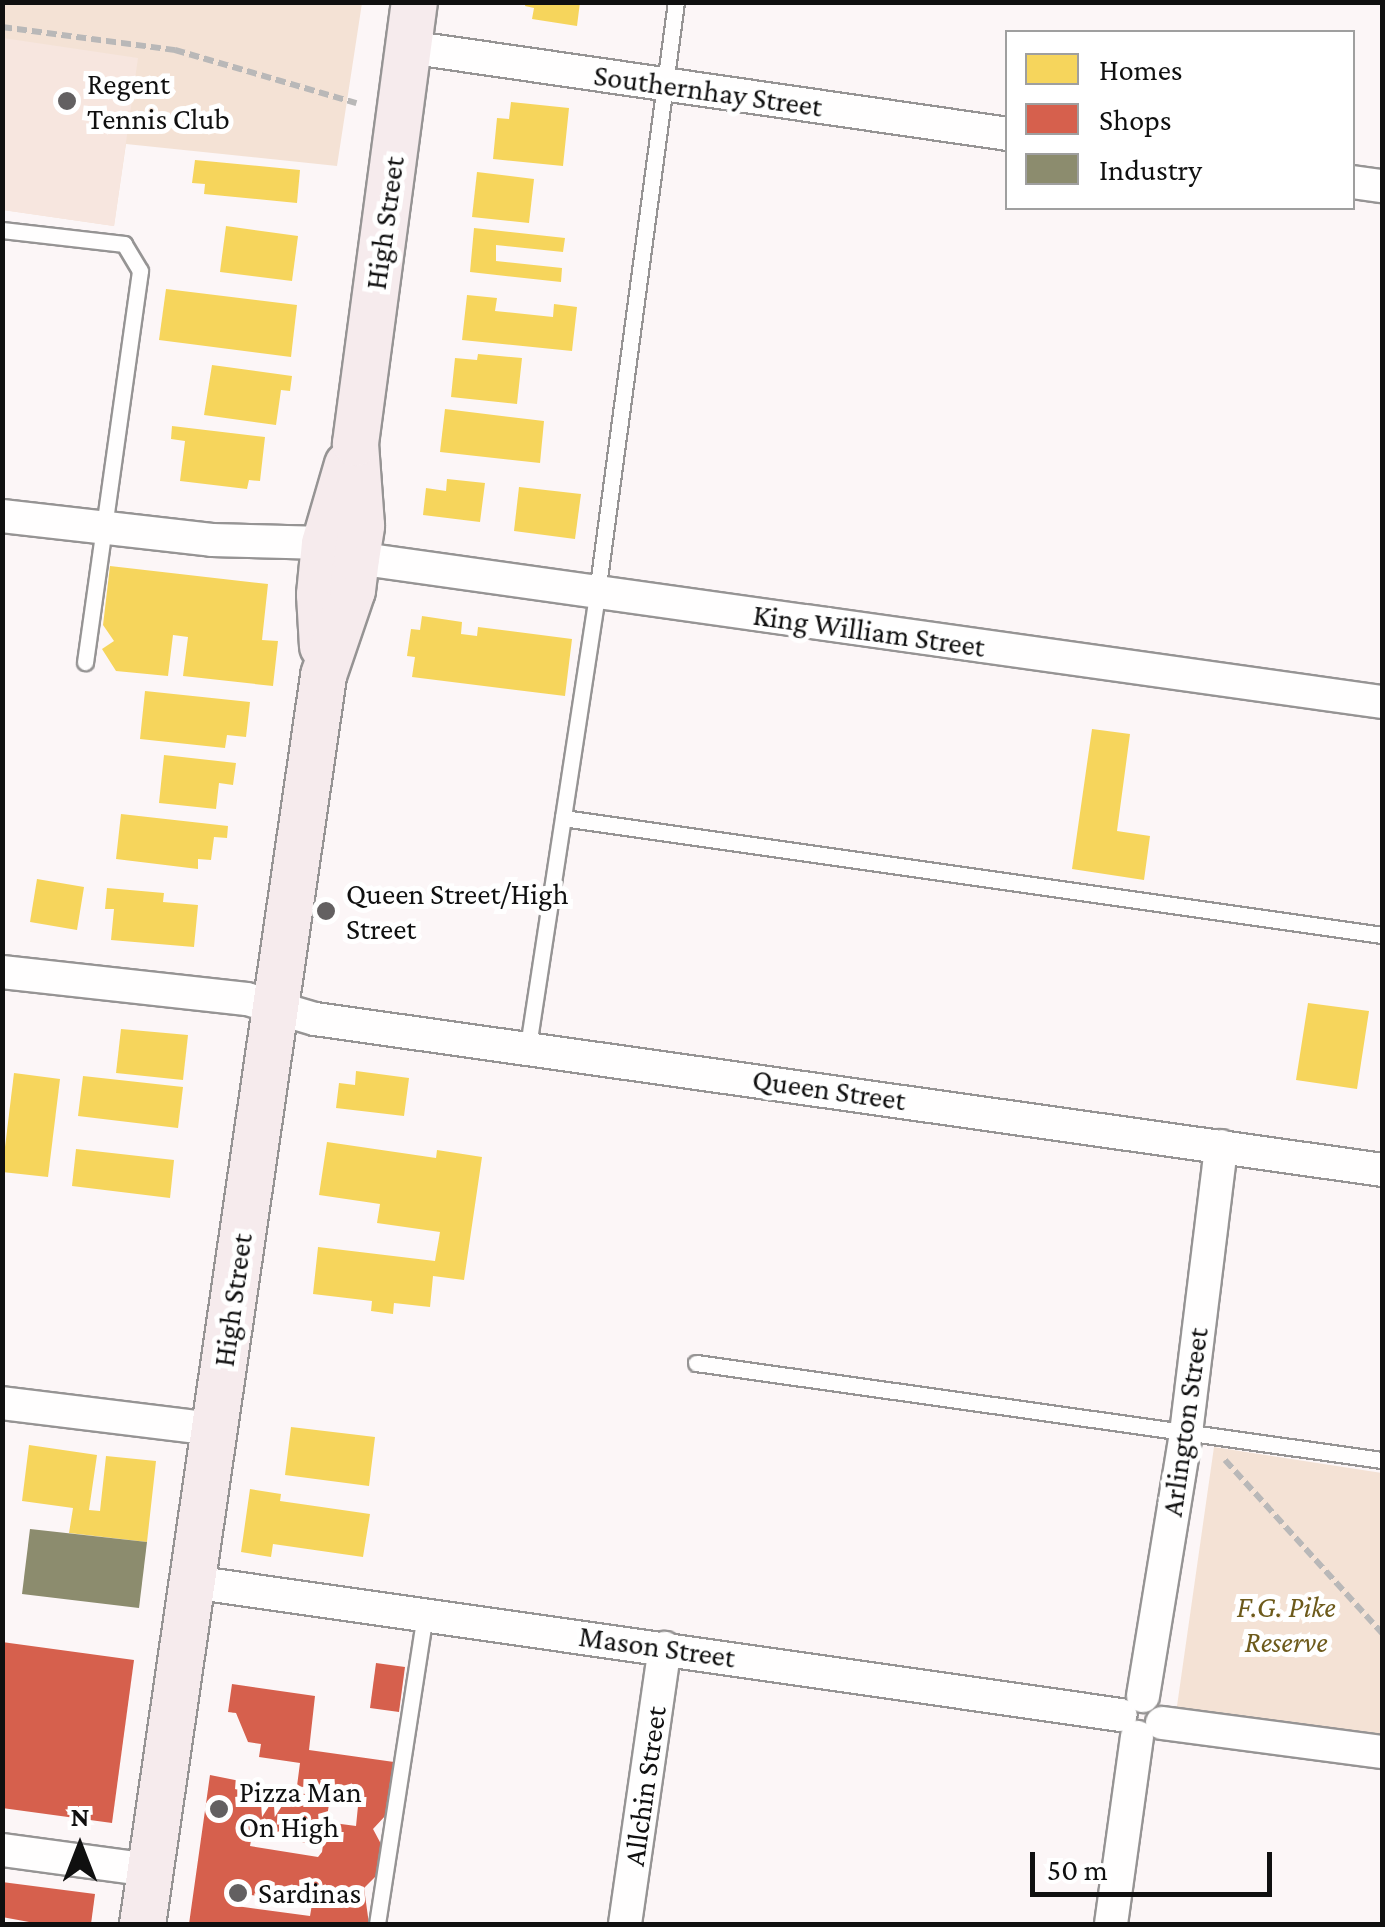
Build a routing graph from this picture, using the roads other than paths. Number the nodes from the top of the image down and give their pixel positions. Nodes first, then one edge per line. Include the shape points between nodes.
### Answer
1 (414, 2) edge
2 (676, 2) edge
3 (408, 47) junction
4 (665, 85) junction
5 (1005, 134) edge
6 (1355, 182) edge
7 (1382, 186) edge
8 (2, 230) edge
9 (2, 516) edge
10 (101, 528) junction
11 (334, 557) junction
12 (597, 592) junction
13 (85, 662) dead end
14 (1382, 702) edge
15 (563, 818) junction
16 (1382, 935) edge
17 (2, 972) edge
18 (276, 1008) junction
19 (528, 1046) junction
20 (1221, 1146) junction
21 (1382, 1170) edge
22 (696, 1362) dead end
23 (2, 1403) edge
24 (214, 1429) junction
25 (1200, 1440) junction
26 (1382, 1460) edge
27 (192, 1582) junction
28 (425, 1614) junction
29 (665, 1648) junction
30 (1141, 1718) junction
31 (1382, 1752) edge
32 (2, 1850) edge
33 (150, 1870) junction
34 (142, 1924) edge
35 (377, 1924) edge
36 (625, 1924) edge
37 (1111, 1924) edge

1 - 3 main road, High Street
2 - 4 lane
3 - 4 street, Southernhay Street
3 - 11 main road, High Street via 355,443 361,525
4 - 5 street, Southernhay Street
4 - 12 lane
6 - 7 street
8 - 10 lane via 124,244 140,271
9 - 10 street, King William Street
10 - 11 street, King William Street
10 - 13 lane
11 - 12 street, King William Street
11 - 18 main road, High Street via 352,590 323,675
12 - 14 street, King William Street
12 - 15 lane
15 - 16 lane
15 - 19 lane
17 - 18 street, Queen Street via 247,998
18 - 19 street, Queen Street via 315,1019
18 - 24 main road, High Street
19 - 20 street, Queen Street
20 - 21 street, Queen Street
20 - 25 street, Arlington Street
22 - 25 lane
23 - 24 street
24 - 27 main road, High Street
25 - 26 lane
25 - 30 street, Arlington Street
27 - 28 street, Mason Street
27 - 33 main road, High Street
28 - 29 street, Mason Street
28 - 35 lane
29 - 30 street, Mason Street
29 - 36 street, Allchin Street
30 - 31 street, Mason Street
30 - 37 street, Arlington Street
32 - 33 street
33 - 34 main road, High Street

